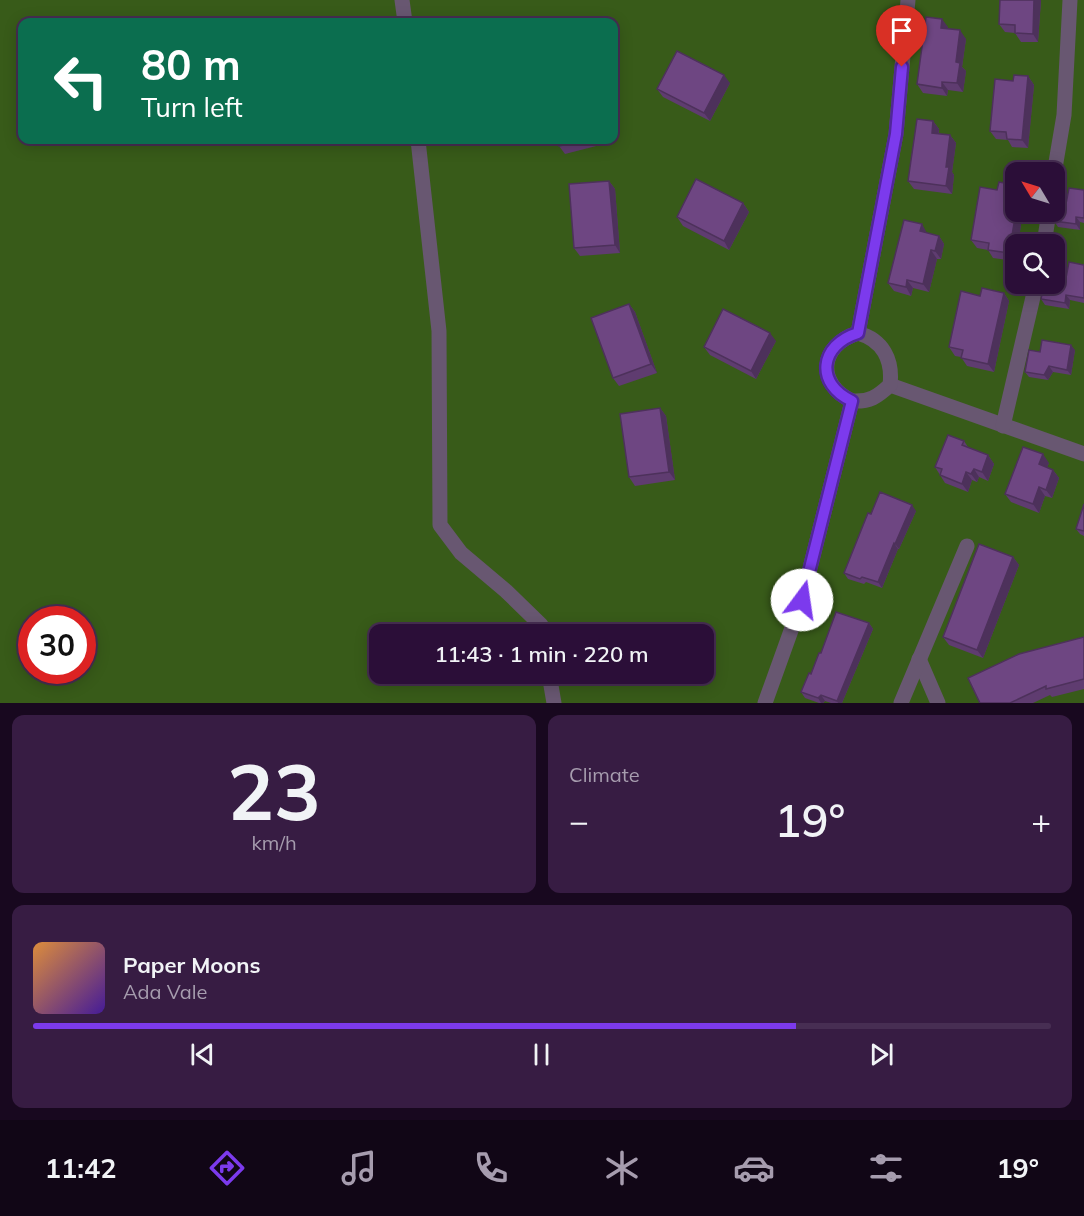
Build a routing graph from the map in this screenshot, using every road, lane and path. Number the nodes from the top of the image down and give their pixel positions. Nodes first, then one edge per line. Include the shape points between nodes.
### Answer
1 (402, 0) edge
2 (908, 0) edge
3 (1070, 0) edge
4 (404, 18) edge
5 (418, 144) edge
6 (1056, 162) edge
7 (1034, 294) edge
8 (858, 333) junction
9 (890, 385) junction
10 (852, 401) junction
11 (1003, 426) junction
12 (1084, 454) edge
13 (967, 546) dead end
14 (540, 624) edge
15 (919, 659) junction
16 (551, 684) edge
17 (554, 703) edge
18 (765, 703) edge
19 (901, 703) edge
20 (938, 703) edge

1 - 4 street
2 - 8 street via 896,134
3 - 6 street via 1064,115
5 - 14 street via 439,331 440,525 461,553
7 - 11 street
8 - 9 street via 876,341 885,352
8 - 10 street via 830,352 826,367 835,389
9 - 10 street via 874,398
9 - 11 street
10 - 18 street via 802,600
11 - 12 street
13 - 15 street
15 - 19 street
15 - 20 street
16 - 17 street

